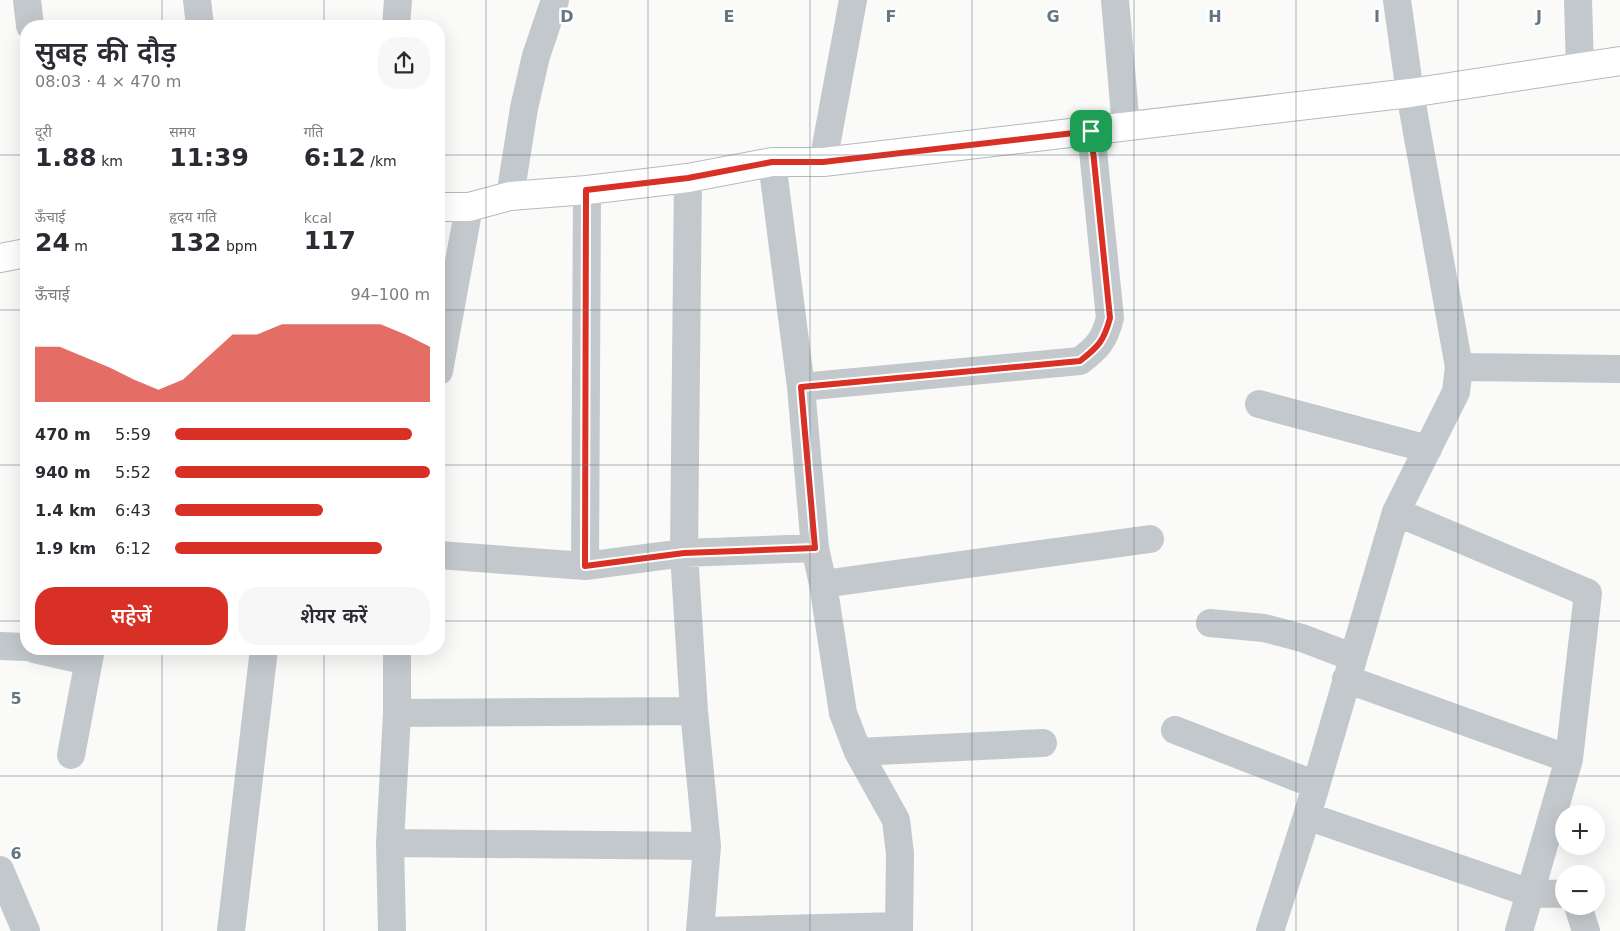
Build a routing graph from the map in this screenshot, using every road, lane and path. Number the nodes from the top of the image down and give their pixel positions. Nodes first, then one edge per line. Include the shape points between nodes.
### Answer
1 (27, 0) edge
2 (197, 0) edge
3 (398, 0) edge
4 (555, 0) edge
5 (853, 0) edge
6 (1115, 0) edge
7 (1396, 0) edge
8 (1578, 0) edge
9 (29, 20) edge
10 (199, 20) edge
11 (396, 20) edge
12 (1620, 61) edge
13 (1580, 68) junction
14 (1410, 93) junction
15 (1126, 127) junction
16 (1091, 131) junction
17 (772, 162) junction
18 (823, 162) junction
19 (688, 178) junction
20 (586, 190) junction
21 (510, 196) junction
22 (445, 206) edge
23 (469, 206) junction
24 (20, 254) edge
25 (0, 258) edge
26 (445, 338) edge
27 (1458, 368) junction
28 (1620, 369) edge
29 (801, 387) junction
30 (1259, 404) dead end
31 (1428, 449) junction
32 (1396, 512) junction
33 (1150, 539) dead end
34 (815, 548) junction
35 (684, 553) junction
36 (445, 554) edge
37 (585, 566) junction
38 (823, 584) junction
39 (1210, 623) dead end
40 (0, 646) edge
41 (20, 647) edge
42 (89, 655) edge
43 (263, 655) edge
44 (398, 655) edge
45 (1349, 668) junction
46 (694, 711) junction
47 (397, 713) junction
48 (1175, 730) dead end
49 (1043, 743) dead end
50 (858, 752) junction
51 (71, 755) dead end
52 (1570, 759) junction
53 (1316, 785) junction
54 (1307, 816) junction
55 (390, 844) junction
56 (707, 846) junction
57 (0, 870) edge
58 (1530, 893) junction
59 (1555, 894) edge
60 (1581, 915) edge
61 (226, 929) edge
62 (899, 929) edge
63 (26, 931) edge
64 (392, 931) edge
65 (700, 931) edge
66 (706, 931) edge
67 (1270, 931) edge
68 (1519, 931) edge
69 (1586, 931) edge

1 - 9 street
2 - 10 street
3 - 11 street
4 - 21 street via 536,56 524,108
5 - 18 street
6 - 15 street
7 - 14 street
8 - 13 street
12 - 13 street
13 - 14 street
14 - 15 street
14 - 27 street
15 - 16 street
16 - 18 street
16 - 29 street via 1110,318 1106,336 1094,350 1080,361
17 - 18 street
17 - 19 street
17 - 29 street
19 - 20 street
19 - 35 street
20 - 21 street
20 - 37 street
21 - 23 street
22 - 23 street
23 - 26 street
24 - 25 street
27 - 28 street
27 - 31 street via 1456,392
29 - 34 street
30 - 31 street
31 - 32 street
32 - 45 street
32 - 52 street via 1588,592
33 - 38 street
34 - 35 street
34 - 38 street
35 - 37 street
35 - 46 street
36 - 37 street
38 - 50 street via 843,713
39 - 45 street via 1264,628 1302,638
40 - 41 street
42 - 51 street
43 - 61 street
44 - 47 street
45 - 52 street
45 - 53 street
46 - 47 street
46 - 56 street
47 - 55 street
48 - 53 street
49 - 50 street
50 - 62 street via 896,820 900,854
52 - 58 street
53 - 54 street
54 - 58 street
54 - 67 street
55 - 56 street
55 - 64 street
56 - 65 street
57 - 63 street
58 - 59 street
58 - 68 street
60 - 69 street
62 - 66 street

